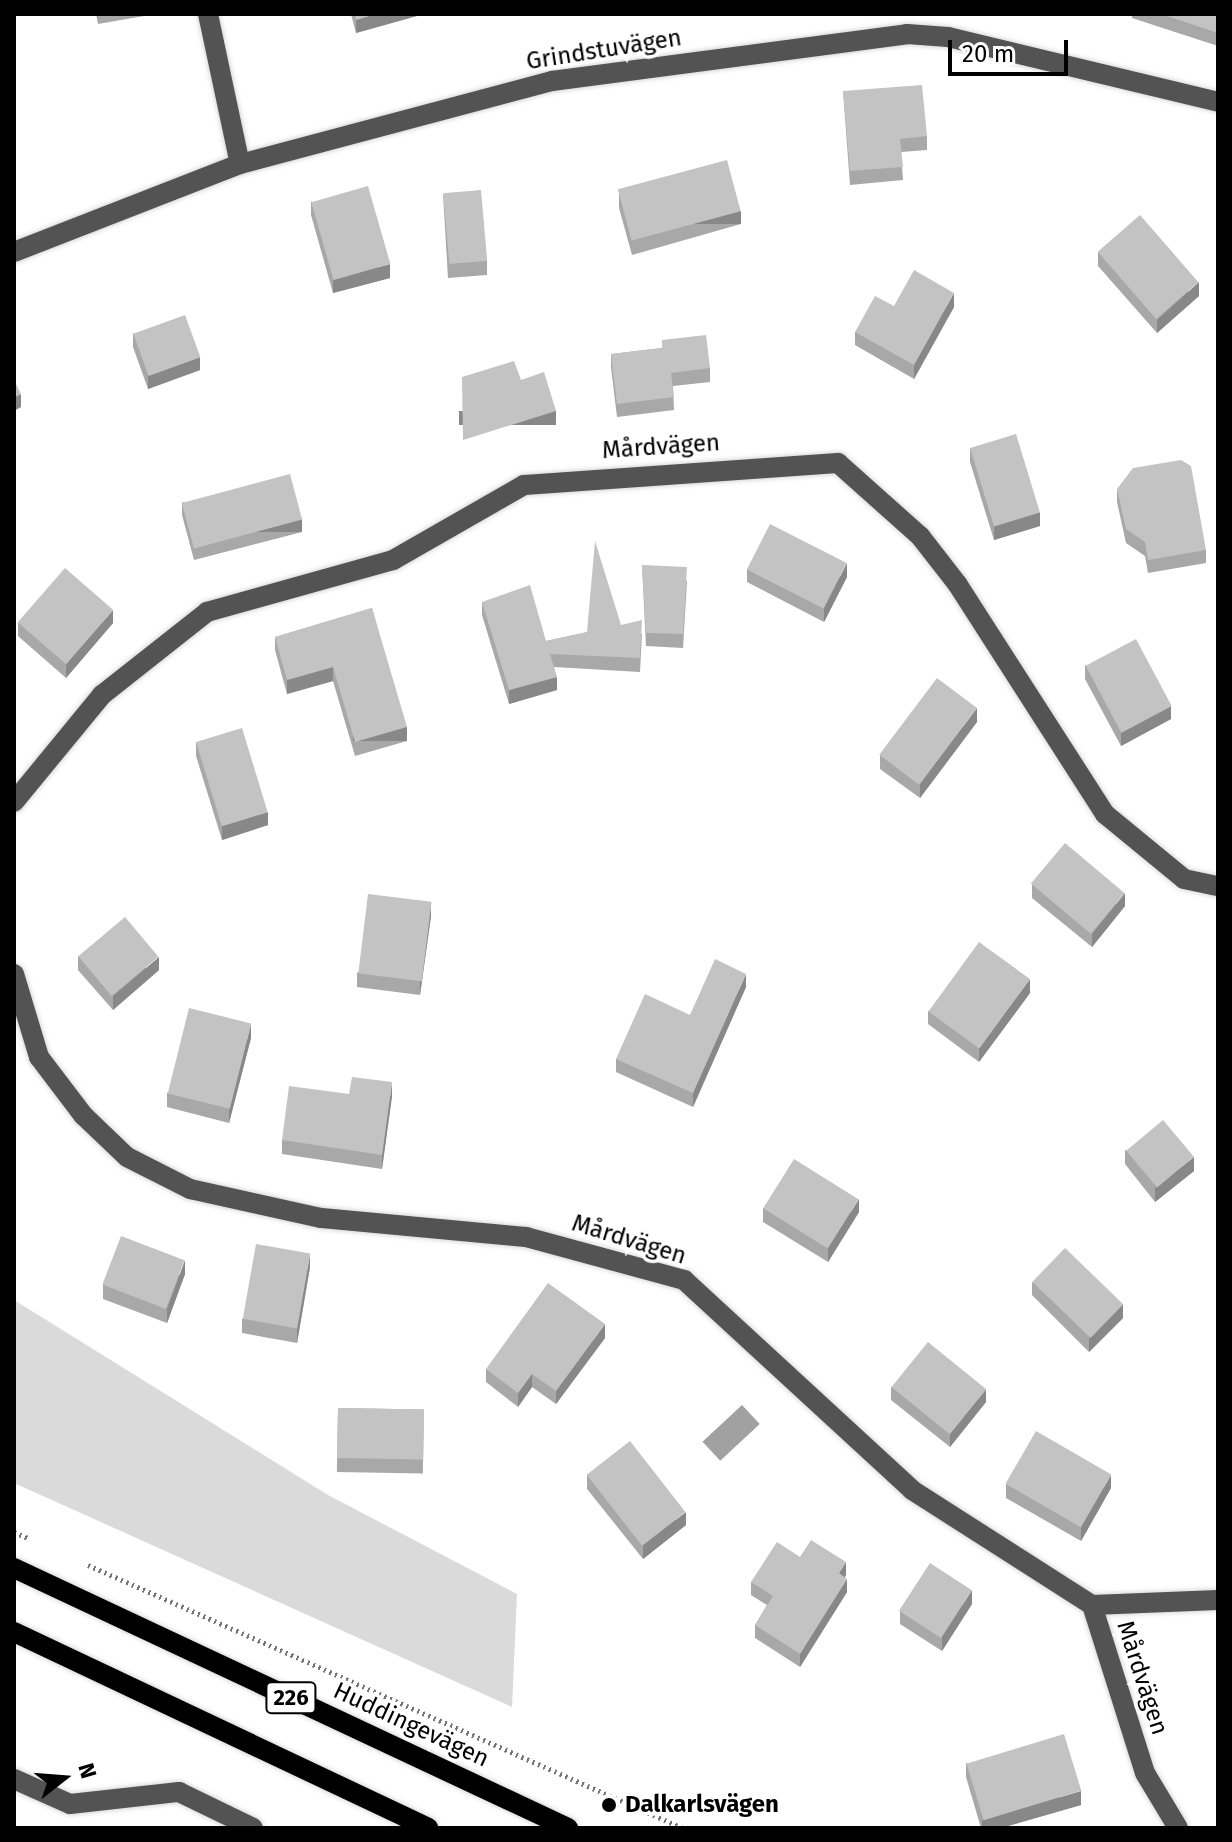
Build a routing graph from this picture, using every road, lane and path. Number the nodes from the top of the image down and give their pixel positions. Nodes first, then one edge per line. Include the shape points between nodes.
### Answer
1 (208, 14) edge
2 (1218, 102) edge
3 (240, 164) junction
4 (14, 252) edge
5 (14, 802) edge
6 (1218, 886) edge
7 (14, 974) edge
8 (14, 1532) edge
9 (42, 1545) dead end
10 (71, 1558) dead end
11 (14, 1568) edge
12 (1218, 1600) edge
13 (1092, 1605) junction
14 (14, 1632) edge
15 (14, 1779) edge
16 (253, 1828) edge
17 (428, 1828) edge
18 (568, 1828) edge
19 (683, 1828) edge
20 (1178, 1828) edge

1 - 3 street
2 - 3 street, Grindstuvägen via 948,37 907,34 552,81
3 - 4 street, Grindstuvägen
5 - 6 street, Mårdvägen via 102,695 207,612 393,560 524,485 838,463 920,536 958,585 1105,814 1184,879
7 - 13 street, Mårdvägen via 39,1057 83,1115 127,1157 190,1189 321,1218 526,1237 684,1280 912,1490
8 - 9 path
10 - 19 path
11 - 18 main road, Huddingevägen / 226
12 - 13 street
13 - 20 street, Mårdvägen via 1145,1773
14 - 17 main road, 226
15 - 16 street via 70,1804 179,1792

